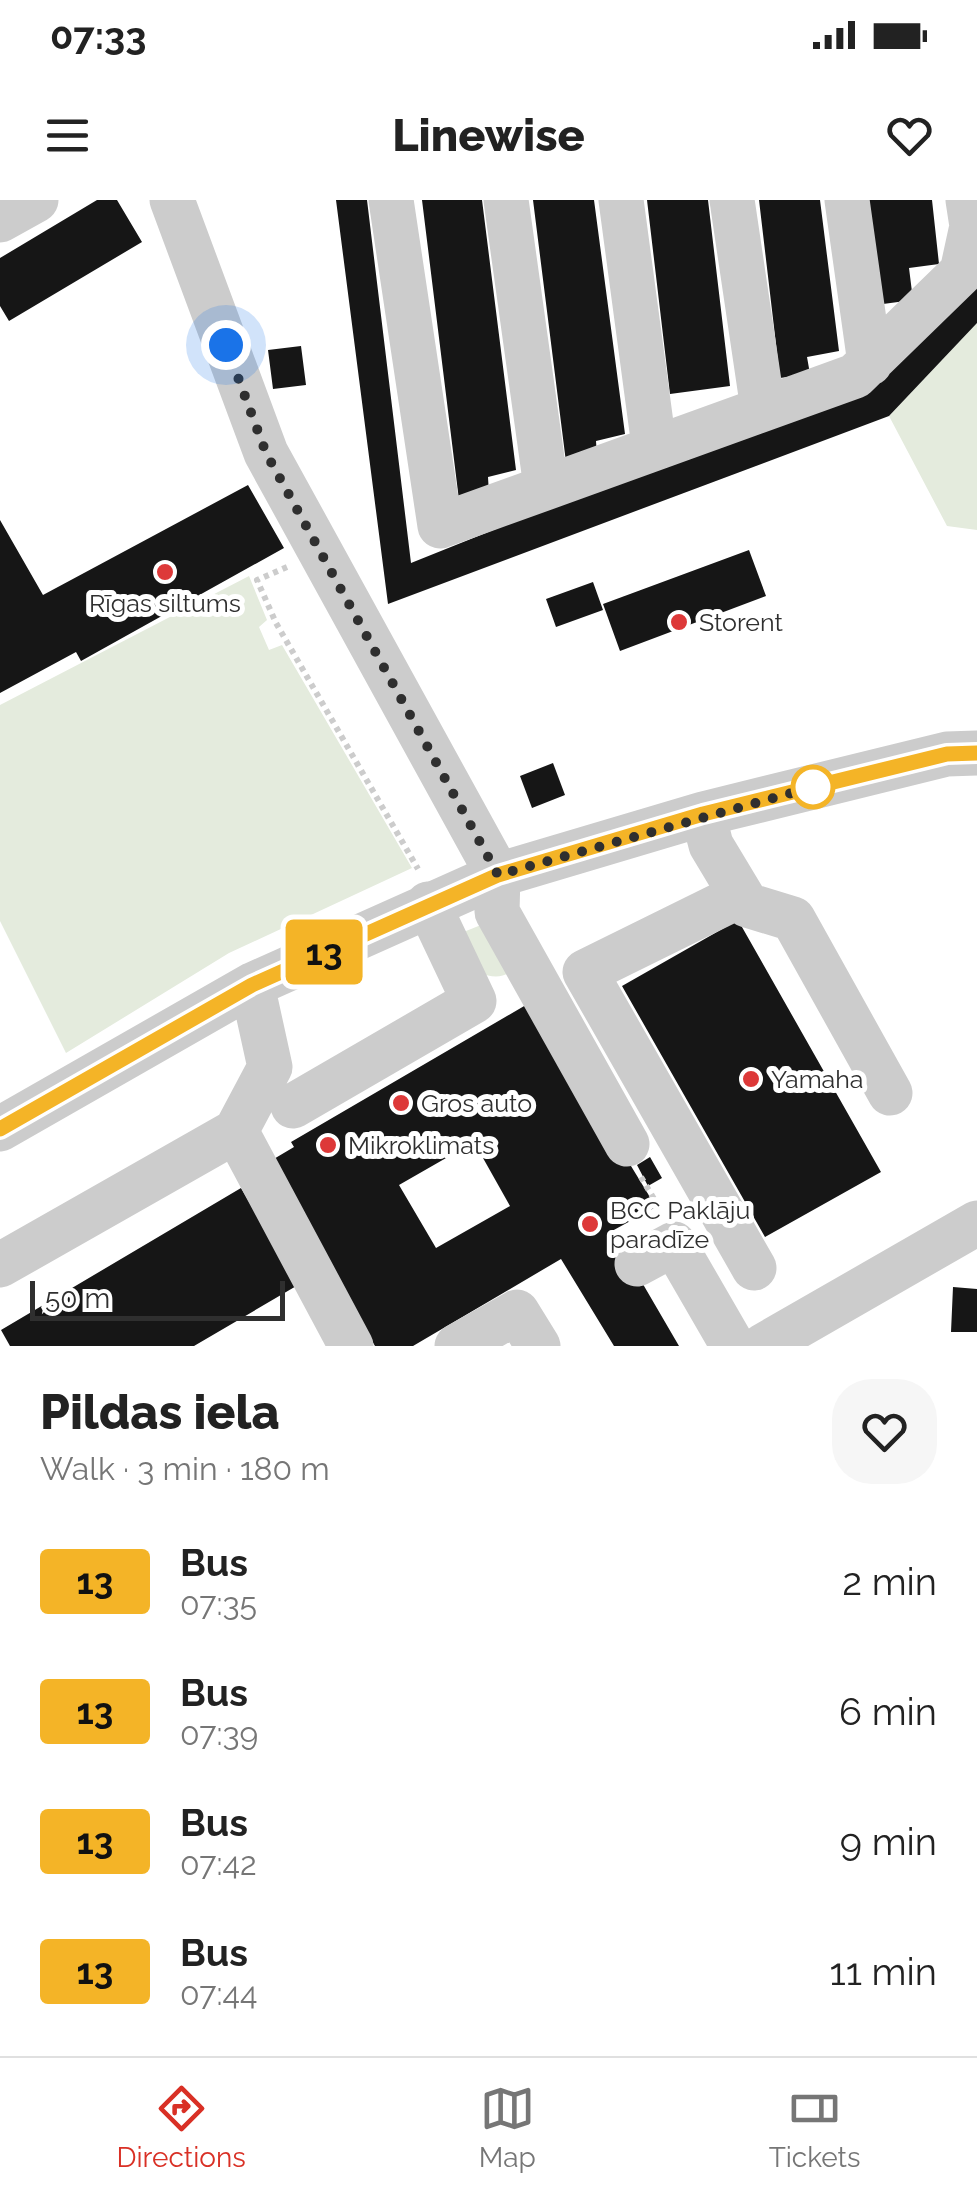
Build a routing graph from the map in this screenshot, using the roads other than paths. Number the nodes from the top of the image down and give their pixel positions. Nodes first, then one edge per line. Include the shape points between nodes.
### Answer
1 (36, 200) edge
2 (172, 200) edge
3 (391, 200) edge
4 (506, 200) edge
5 (621, 200) edge
6 (732, 200) edge
7 (847, 200) edge
8 (968, 200) edge
9 (0, 220) edge
10 (870, 363) junction
11 (763, 409) junction
12 (654, 446) junction
13 (546, 487) junction
14 (977, 752) edge
15 (703, 814) junction
16 (498, 875) junction
17 (424, 889) junction
18 (741, 895) junction
19 (532, 977) junction
20 (252, 985) junction
21 (474, 1001) junction
22 (890, 1092) dead end
23 (293, 1106) dead end
24 (0, 1129) edge
25 (236, 1131) junction
26 (627, 1144) road end
27 (977, 1223) edge
28 (656, 1254) road end
29 (0, 1264) edge
30 (754, 1268) dead end
31 (810, 1334) edge
32 (350, 1346) edge
33 (457, 1346) edge
34 (538, 1346) edge
35 (733, 1346) edge
36 (763, 1346) edge

1 - 9 street
2 - 16 street via 266,453
3 - 13 street via 440,526
4 - 13 street
5 - 12 street
6 - 11 street
7 - 10 street
8 - 10 street via 972,226 962,272
10 - 11 street via 855,376
11 - 12 street
12 - 13 street
14 - 15 street
15 - 16 street
15 - 18 street via 711,845
16 - 17 street
16 - 19 street via 496,912
17 - 20 street
17 - 21 street
18 - 22 street via 747,905 794,919
18 - 30 street via 585,972
19 - 21 street
19 - 26 street
20 - 24 street
20 - 25 street via 270,1068
21 - 23 street
25 - 29 street
25 - 32 street
27 - 31 street
28 - 35 street
31 - 36 street
33 - 34 street via 518,1312

